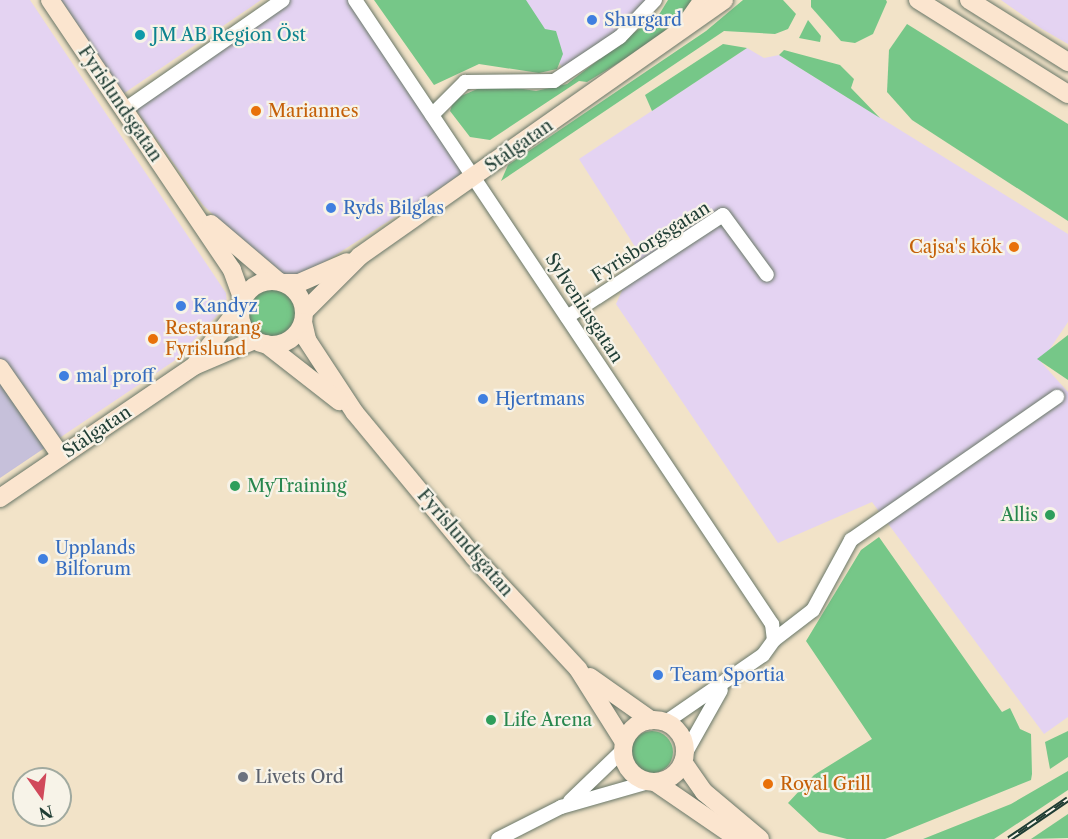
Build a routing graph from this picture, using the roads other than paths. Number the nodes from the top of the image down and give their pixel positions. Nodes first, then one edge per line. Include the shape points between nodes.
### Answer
1 (50, 0) edge
2 (283, 0) edge
3 (355, 0) edge
4 (655, 0) edge
5 (703, 0) edge
6 (724, 0) edge
7 (918, 0) edge
8 (969, 0) edge
9 (980, 5) edge
10 (677, 35) junction
11 (1068, 62) edge
12 (1068, 94) edge
13 (124, 110) junction
14 (432, 115) junction
15 (476, 176) junction
16 (192, 207) junction
17 (360, 256) junction
18 (767, 275) dead end
19 (281, 282) junction
20 (242, 304) junction
21 (304, 317) junction
22 (567, 317) junction
23 (261, 342) junction
24 (194, 366) junction
25 (0, 368) edge
26 (1057, 397) dead end
27 (355, 413) junction
28 (61, 456) junction
29 (0, 498) edge
30 (774, 640) junction
31 (578, 669) junction
32 (726, 683) junction
33 (658, 721) junction
34 (623, 746) junction
35 (684, 758) junction
36 (652, 782) junction
37 (561, 807) junction
38 (498, 839) edge
39 (738, 839) edge
40 (760, 839) edge

1 - 13 main road, Fyrislundsgatan
2 - 13 street
3 - 14 street, Sylveniusgatan
4 - 14 street via 620,37 554,81 465,82
5 - 10 main road, Stålgatan
6 - 10 main road, Stålgatan
7 - 12 main road
8 - 9 main road
9 - 11 main road
10 - 15 main road, Stålgatan
13 - 16 main road, Fyrislundsgatan
14 - 15 street, Sylveniusgatan
15 - 17 main road, Stålgatan
15 - 22 street, Sylveniusgatan
16 - 19 main road, Fyrislundsgatan
16 - 20 main road, Fyrislundsgatan via 232,270
17 - 19 main road, Stålgatan via 299,283
17 - 21 main road, Stålgatan
18 - 22 street, Fyrisborgsgatan via 723,215
19 - 20 main road via 257,284
19 - 21 main road via 298,294
20 - 23 main road via 243,326
20 - 24 main road, Stålgatan
21 - 23 main road via 285,342
21 - 27 main road, Fyrislundsgatan via 306,340
22 - 30 street, Sylveniusgatan via 772,624
23 - 24 main road, Stålgatan
23 - 27 main road, Fyrislundsgatan
24 - 28 main road, Stålgatan
25 - 28 main road
26 - 30 street via 851,540 813,610
27 - 31 main road, Fyrislundsgatan via 474,556
28 - 29 main road, Stålgatan
30 - 32 street via 763,655
31 - 33 main road, Fyrislundsgatan
31 - 34 main road, Fyrislundsgatan
32 - 33 street
32 - 35 street
33 - 34 main road via 634,728
33 - 35 main road via 680,735
34 - 36 main road via 633,774
34 - 37 street
35 - 36 main road via 672,777
35 - 40 main road via 704,792
36 - 37 street
36 - 39 main road
37 - 38 street

